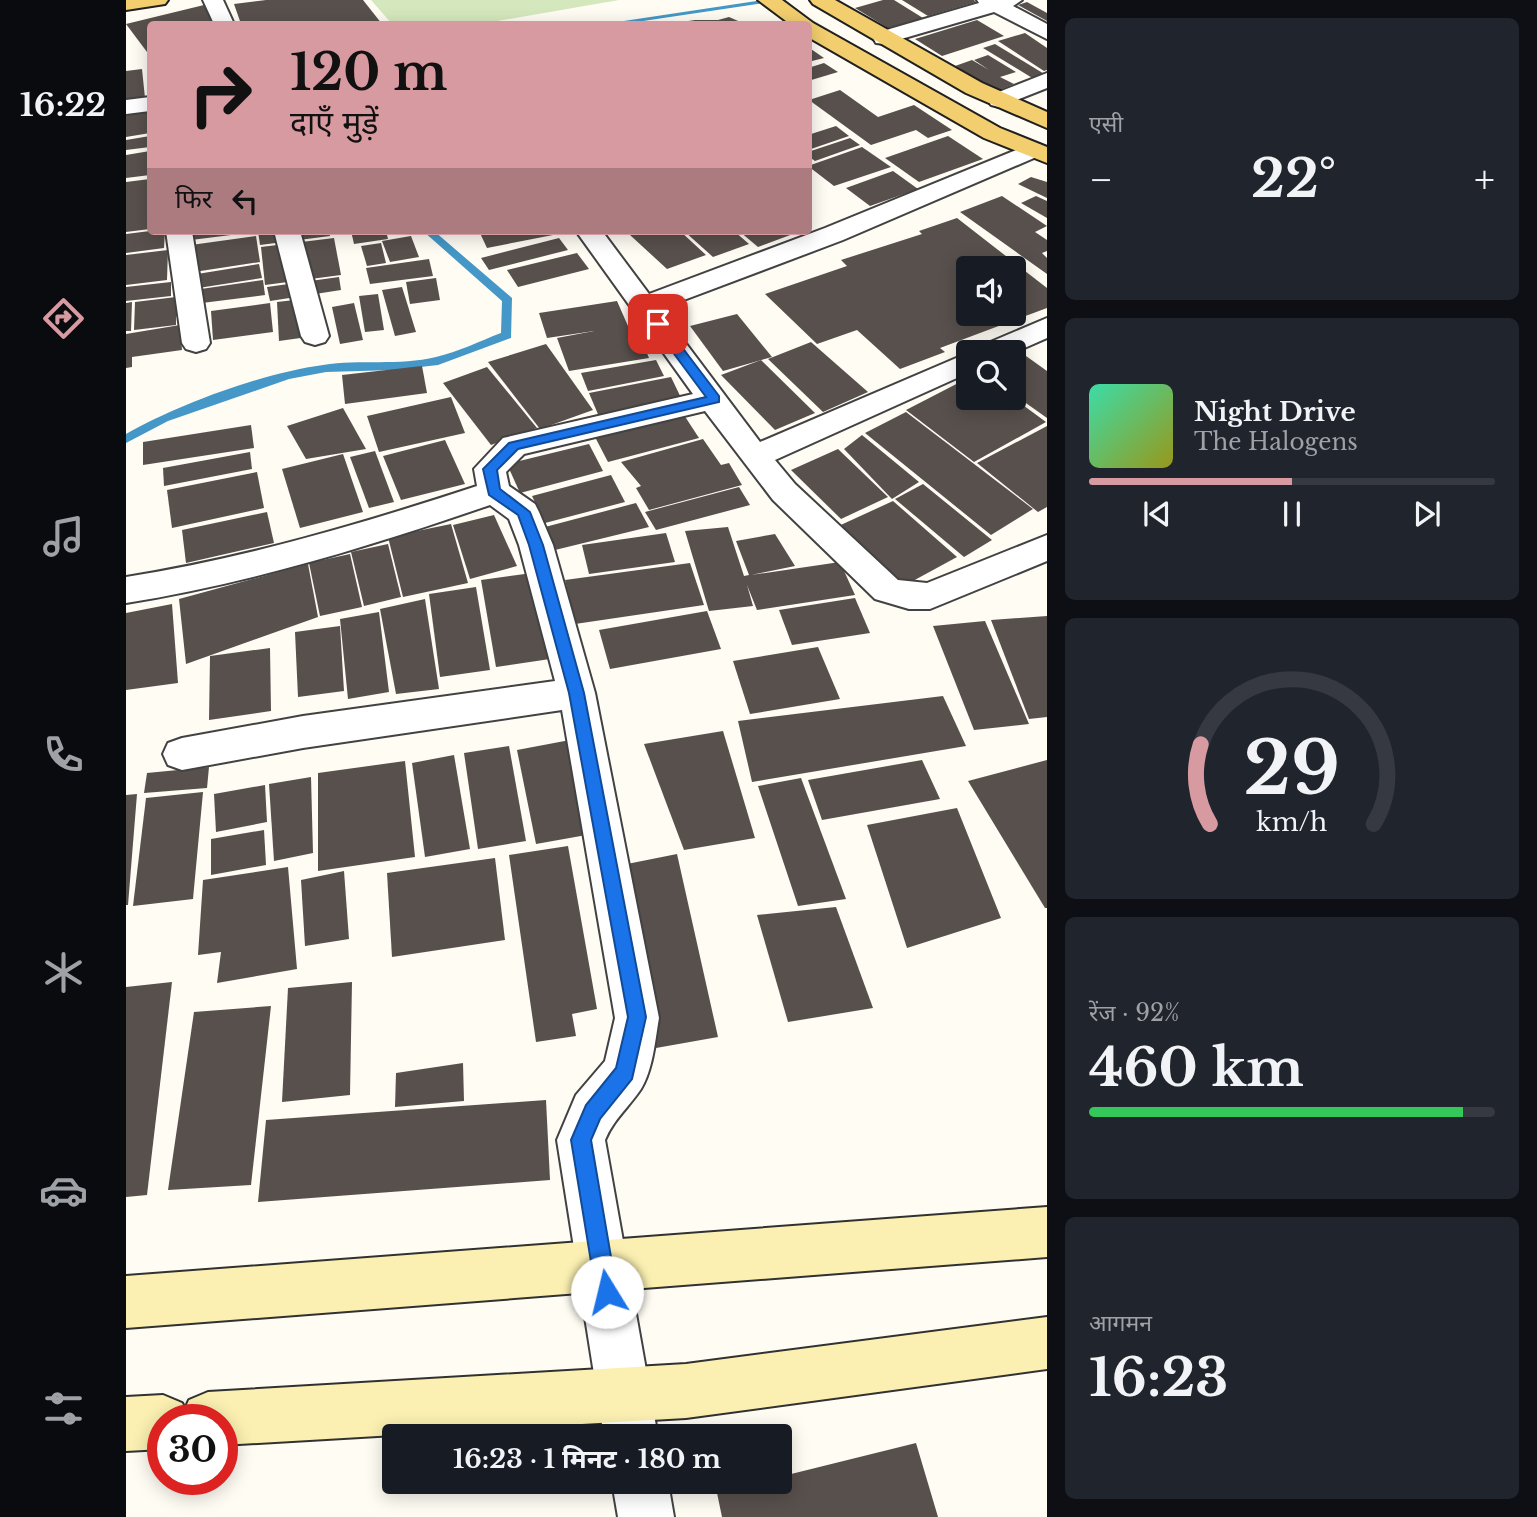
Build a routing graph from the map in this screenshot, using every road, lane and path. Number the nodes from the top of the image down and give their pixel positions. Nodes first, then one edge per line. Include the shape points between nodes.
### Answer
1 (158, 0) edge
2 (213, 0) edge
3 (820, 0) edge
4 (997, 2) edge
5 (126, 4) edge
6 (774, 4) edge
7 (223, 21) edge
8 (799, 21) edge
9 (812, 30) edge
10 (1047, 33) edge
11 (884, 37) junction
12 (1047, 80) edge
13 (999, 100) junction
14 (147, 104) edge
15 (126, 107) edge
16 (1047, 121) edge
17 (1040, 153) edge
18 (812, 216) edge
19 (834, 234) junction
20 (180, 235) edge
21 (288, 235) edge
22 (592, 235) edge
23 (644, 305) junction
24 (1047, 327) edge
25 (316, 337) dead end
26 (1018, 340) edge
27 (196, 343) dead end
28 (956, 367) edge
29 (714, 399) junction
30 (754, 457) junction
31 (494, 492) junction
32 (1047, 547) edge
33 (126, 590) edge
34 (577, 693) junction
35 (182, 754) dead end
36 (1047, 1232) edge
37 (603, 1266) junction
38 (126, 1302) edge
39 (1047, 1343) edge
40 (627, 1416) edge
41 (238, 1419) edge
42 (147, 1423) edge
43 (126, 1424) edge
44 (642, 1494) edge
45 (646, 1517) edge

1 - 5 main road
2 - 7 street
3 - 11 main road
4 - 10 street
4 - 11 street
6 - 8 main road
9 - 17 main road via 992,133
11 - 13 main road
12 - 13 street
13 - 16 main road
14 - 15 street
17 - 19 street
18 - 19 street
19 - 23 street
20 - 27 street
21 - 25 street
22 - 23 street
23 - 29 street
24 - 26 street
28 - 30 street
29 - 30 street
29 - 31 street via 514,446 490,469
30 - 32 street via 784,492 887,590 930,597
31 - 33 street via 361,537 201,578
31 - 34 street via 523,512
34 - 35 street
34 - 37 street via 637,1017 625,1072 593,1112 581,1140
36 - 37 main road
37 - 38 main road
37 - 40 street
39 - 40 main road via 686,1391
40 - 41 main road
42 - 43 main road
44 - 45 street

